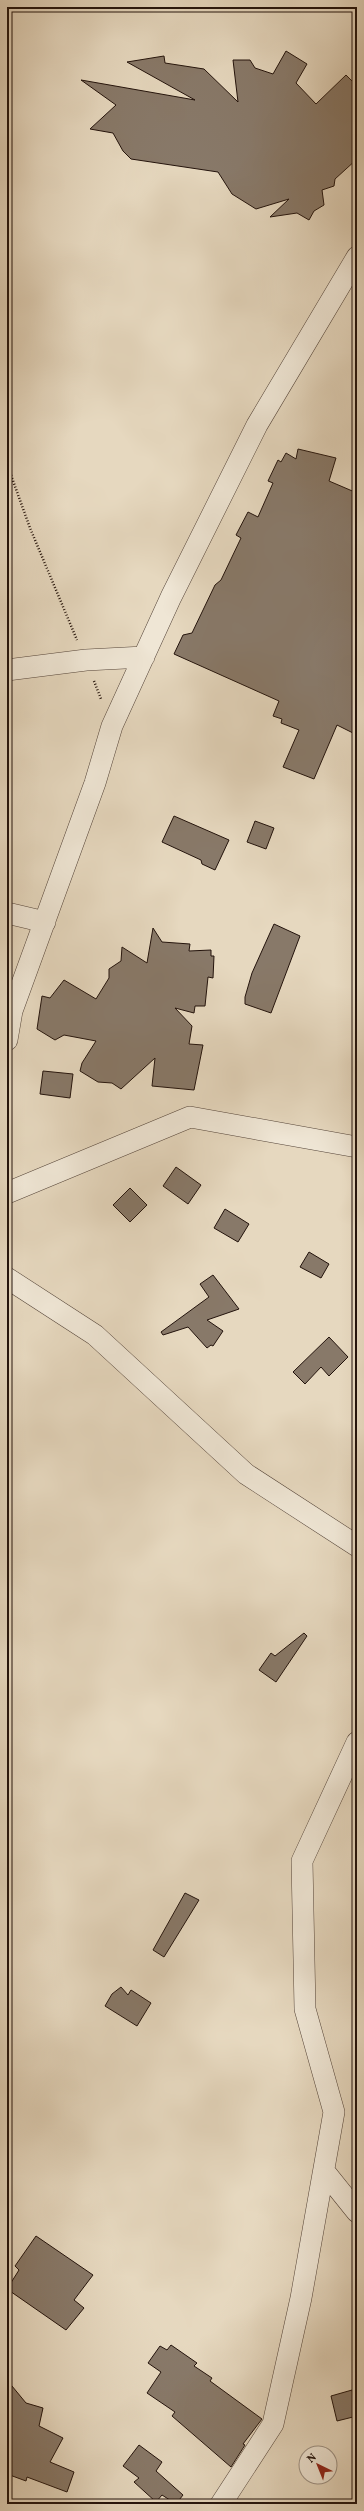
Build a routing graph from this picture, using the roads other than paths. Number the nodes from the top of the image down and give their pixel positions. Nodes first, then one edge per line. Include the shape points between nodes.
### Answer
1 (357, 257) edge
2 (144, 657) junction
3 (7, 670) edge
4 (7, 912) edge
5 (45, 922) junction
6 (7, 1040) edge
7 (357, 1147) edge
8 (7, 1193) edge
9 (7, 1278) edge
10 (357, 1546) edge
11 (357, 1742) edge
12 (324, 2171) junction
13 (357, 2212) edge
14 (221, 2504) edge

1 - 2 street via 257,424
2 - 3 street via 86,660
2 - 5 street via 112,726 95,782
4 - 5 street
5 - 6 street via 12,1011
7 - 8 street via 190,1118
9 - 10 street via 95,1335 246,1474
11 - 12 street via 302,1861 305,2009 334,2112
12 - 13 street
12 - 14 street via 301,2298 273,2424

